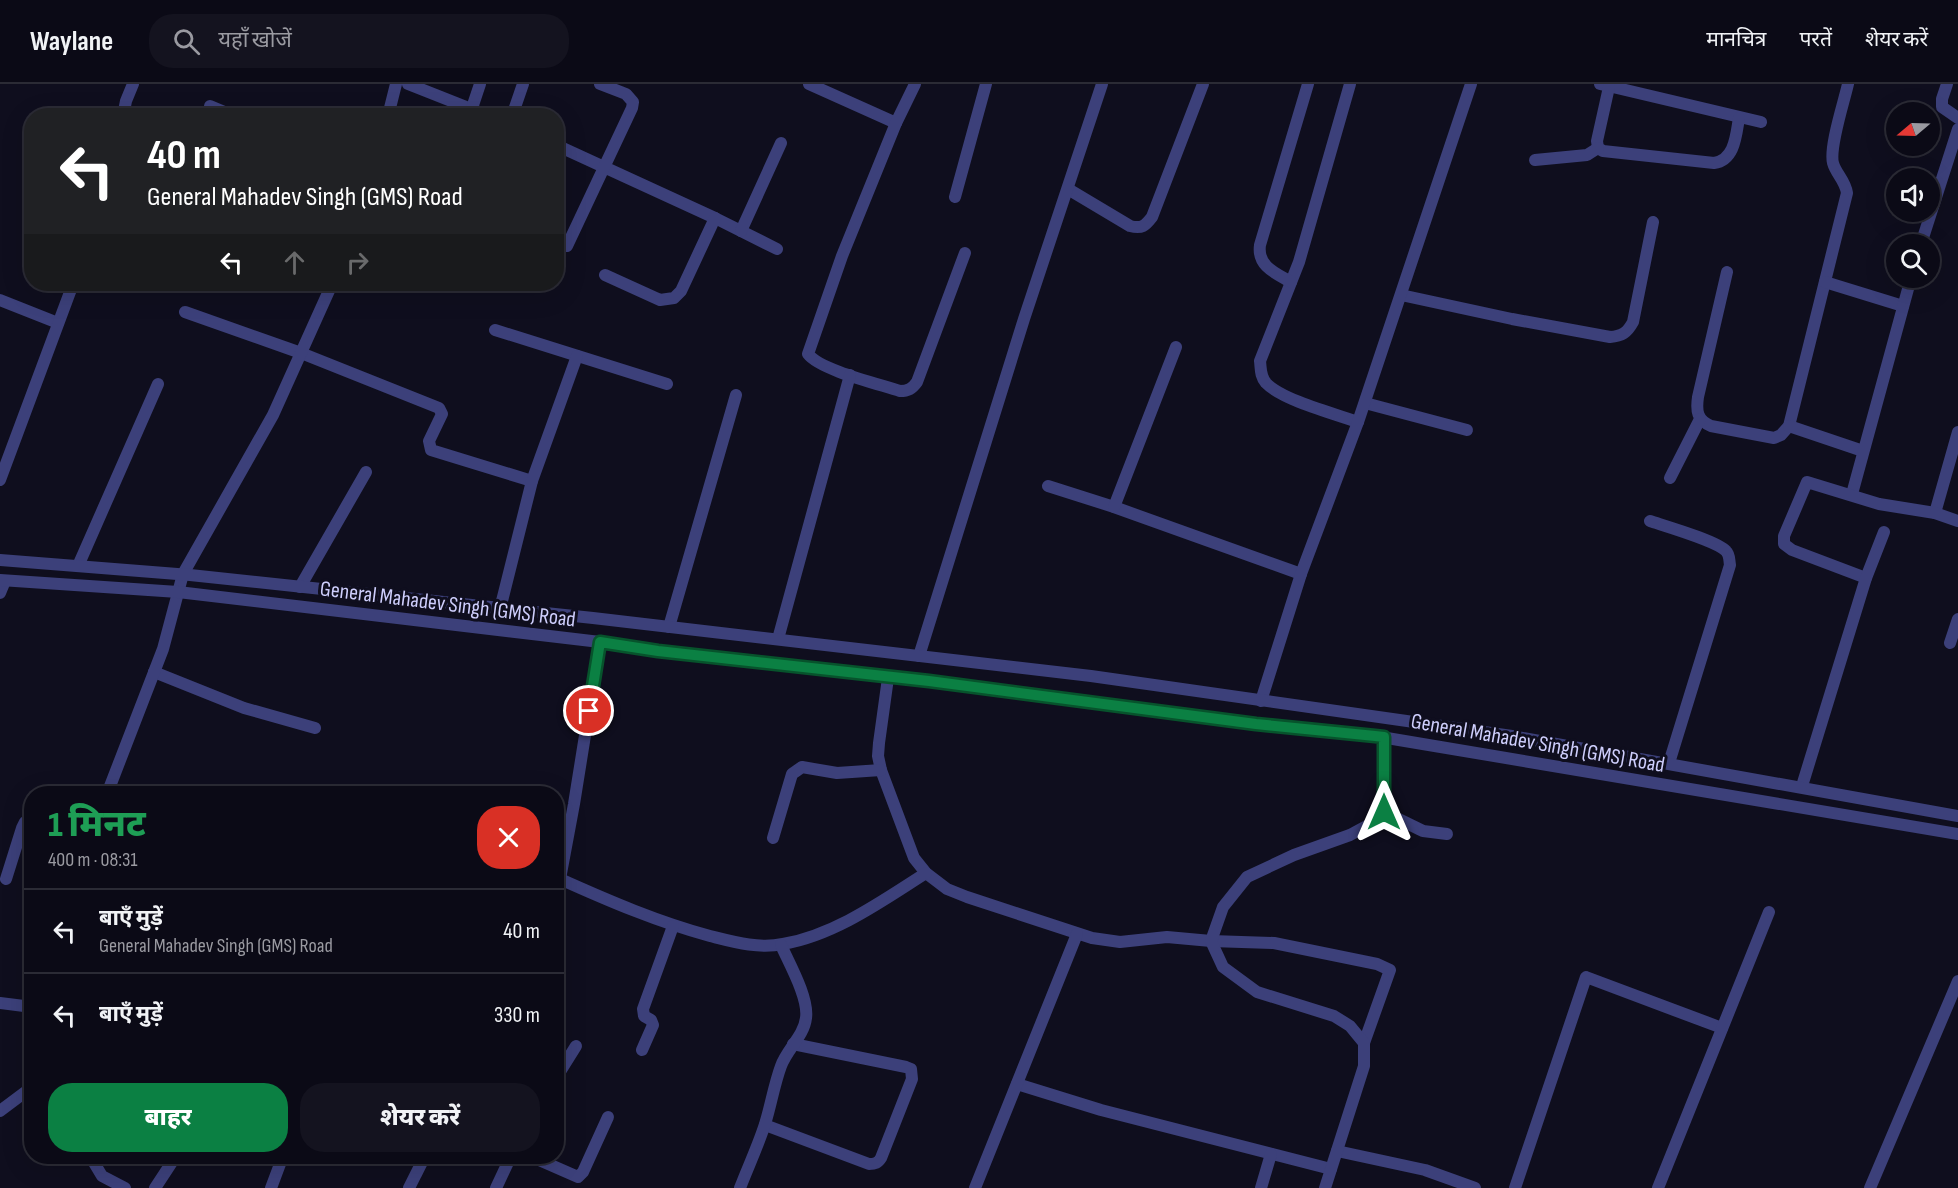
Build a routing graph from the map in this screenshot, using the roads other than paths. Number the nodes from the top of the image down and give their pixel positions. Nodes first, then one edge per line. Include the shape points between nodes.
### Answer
1 (133, 84) edge
2 (396, 84) edge
3 (408, 84) edge
4 (480, 84) edge
5 (523, 84) edge
6 (600, 84) edge
7 (809, 84) edge
8 (915, 84) edge
9 (986, 84) edge
10 (1102, 84) edge
11 (1203, 84) edge
12 (1308, 84) edge
13 (1471, 84) edge
14 (1848, 84) edge
15 (1947, 84) edge
16 (1346, 86) edge
17 (1604, 86) edge
18 (210, 106) dead end
19 (125, 108) edge
20 (215, 108) edge
21 (390, 108) edge
22 (472, 108) joint
23 (515, 108) edge
24 (1739, 118) junction
25 (1958, 118) edge
26 (1761, 122) dead end
27 (896, 123) junction
28 (1958, 129) edge
29 (781, 143) dead end
30 (1598, 148) junction
31 (564, 149) edge
32 (1534, 160) dead end
33 (606, 167) junction
34 (1068, 189) junction
35 (955, 197) dead end
36 (716, 218) junction
37 (1653, 222) dead end
38 (741, 231) junction
39 (1924, 234) edge
40 (567, 246) dead end
41 (777, 249) dead end
42 (965, 253) dead end
43 (1727, 272) dead end
44 (605, 275) dead end
45 (1292, 282) junction
46 (1825, 282) junction
47 (1908, 288) edge
48 (70, 291) edge
49 (329, 291) edge
50 (1401, 295) junction
51 (0, 300) edge
52 (1903, 306) junction
53 (185, 312) dead end
54 (58, 322) junction
55 (495, 330) dead end
56 (1176, 347) dead end
57 (301, 353) junction
58 (577, 356) junction
59 (850, 375) junction
60 (158, 384) dead end
61 (668, 384) dead end
62 (736, 395) dead end
63 (1365, 403) junction
64 (1700, 418) junction
65 (1358, 422) junction
66 (1790, 426) junction
67 (1467, 430) dead end
68 (1958, 432) edge
69 (1863, 451) junction
70 (366, 472) dead end
71 (1670, 478) dead end
72 (0, 480) edge
73 (532, 481) junction
74 (1048, 486) dead end
75 (1852, 494) junction
76 (1114, 507) junction
77 (1935, 513) junction
78 (1650, 521) dead end
79 (1958, 521) edge
80 (1884, 532) dead end
81 (0, 560) edge
82 (78, 566) junction
83 (183, 574) junction
84 (1301, 574) junction
85 (1866, 578) junction
86 (3, 580) edge
87 (300, 587) junction
88 (178, 592) junction
89 (0, 593) edge
90 (500, 609) junction
91 (1958, 619) edge
92 (669, 627) junction
93 (778, 639) junction
94 (600, 642) junction
95 (1950, 643) dead end
96 (919, 656) junction
97 (154, 672) junction
98 (888, 678) junction
99 (1261, 701) junction
100 (315, 728) dead end
101 (1384, 737) junction
102 (1669, 763) junction
103 (881, 770) junction
104 (111, 786) edge
105 (1803, 786) junction
106 (1384, 812) junction
107 (1958, 816) edge
108 (24, 824) edge
109 (1448, 834) dead end
110 (1958, 834) edge
111 (773, 838) dead end
112 (564, 852) edge
113 (926, 873) junction
114 (6, 879) dead end
115 (564, 883) edge
116 (1769, 912) dead end
117 (673, 926) junction
118 (1077, 934) junction
119 (1211, 941) junction
120 (781, 945) junction
121 (1958, 981) edge
122 (0, 1003) edge
123 (24, 1006) edge
124 (1722, 1028) junction
125 (1364, 1043) junction
126 (793, 1044) junction
127 (576, 1046) dead end
128 (642, 1050) dead end
129 (564, 1065) edge
130 (1017, 1084) junction
131 (24, 1094) edge
132 (0, 1111) edge
133 (608, 1117) dead end
134 (765, 1125) junction
135 (1337, 1151) junction
136 (1271, 1154) junction
137 (95, 1164) edge
138 (171, 1164) edge
139 (280, 1164) edge
140 (421, 1164) edge
141 (507, 1164) edge
142 (548, 1164) edge
143 (1331, 1169) junction
144 (125, 1188) edge
145 (155, 1188) edge
146 (271, 1188) edge
147 (409, 1188) edge
148 (495, 1188) edge
149 (740, 1188) edge
150 (975, 1188) edge
151 (1261, 1188) edge
152 (1325, 1188) edge
153 (1475, 1188) edge
154 (1515, 1188) edge
155 (1658, 1188) edge
156 (1870, 1188) edge

1 - 19 street
2 - 21 street
3 - 22 street
4 - 22 street
5 - 23 street
6 - 33 street via 626,94 633,102
7 - 27 street
8 - 27 street
9 - 35 street
10 - 34 street
11 - 34 street via 1152,217 1145,226 1130,226
12 - 45 street via 1258,254 1264,265
13 - 50 street
14 - 46 street via 1832,152 1833,165 1845,182 1847,193
15 - 25 street via 1942,107
16 - 45 street
17 - 24 street
17 - 30 street
18 - 20 street
24 - 26 street
24 - 30 street via 1735,141 1723,162 1611,153
27 - 59 street via 809,346 812,360
28 - 39 street
29 - 38 street
30 - 32 street via 1587,155
31 - 33 street
33 - 36 street
33 - 40 street
34 - 96 street
36 - 38 street
36 - 44 street via 674,298 660,300
37 - 50 street via 1633,322 1619,336 1512,320
38 - 41 street
42 - 59 street via 913,388 900,391
43 - 64 street via 1698,397 1696,408
45 - 65 street via 1260,361 1261,374 1280,394
46 - 52 street
46 - 66 street
47 - 52 street
48 - 54 street
49 - 57 street
50 - 63 street
51 - 54 street
52 - 69 street
53 - 57 street
54 - 72 street
55 - 58 street
56 - 76 street
57 - 73 street via 439,408 442,414 429,441 431,450
57 - 83 street via 273,415
58 - 61 street
58 - 73 street
59 - 93 street
60 - 82 street
62 - 92 street
63 - 65 street
63 - 67 street
64 - 66 street via 1711,426 1774,438
64 - 71 street
65 - 84 street
66 - 69 street
68 - 77 street
69 - 75 street
70 - 87 street
73 - 90 street
74 - 76 street
75 - 77 street via 1879,504
75 - 85 street via 1806,482 1784,544
76 - 84 street
77 - 79 street
78 - 102 street via 1725,549 1730,565
80 - 85 street
81 - 82 street
82 - 83 street
83 - 87 street
83 - 88 street
84 - 99 street
85 - 105 street
86 - 88 street, General Mahadev Singh (GMS) Road
86 - 89 street
87 - 90 street
88 - 94 street, General Mahadev Singh (GMS) Road
88 - 97 street
90 - 92 street
91 - 95 street
92 - 93 street
93 - 96 street
94 - 98 street, General Mahadev Singh (GMS) Road
94 - 112 street
96 - 99 street
97 - 100 street via 244,708
97 - 104 street
98 - 101 street, General Mahadev Singh (GMS) Road
98 - 103 street via 878,756
99 - 102 street via 1512,736
101 - 106 street
101 - 110 street, General Mahadev Singh (GMS) Road
102 - 105 street
103 - 111 street via 796,770
103 - 113 street via 914,858
105 - 107 street
106 - 109 street via 1423,831
106 - 119 street via 1350,835 1247,877 1223,907
108 - 114 street
113 - 118 street via 947,889
113 - 120 street via 852,919
115 - 117 street
116 - 124 street
117 - 120 street via 738,944
117 - 128 street via 643,1010 653,1025
118 - 119 street via 1120,942 1167,937
118 - 130 street
119 - 125 street via 1223,966 1257,992 1334,1016 1350,1026
119 - 125 street via 1274,943 1390,970
120 - 126 street via 806,1006 802,1032
121 - 156 street
122 - 123 street
124 - 154 street via 1586,977
124 - 155 street
125 - 135 street via 1364,1066
126 - 134 street via 780,1069
126 - 134 street via 906,1067 911,1069 912,1079 881,1158 874,1164
127 - 129 street
130 - 136 street
130 - 150 street
131 - 132 street
133 - 142 street via 581,1176
134 - 149 street
135 - 143 street
135 - 153 street via 1425,1170
136 - 143 street
136 - 151 street
137 - 144 street via 102,1176
138 - 145 street
139 - 146 street
140 - 147 street
141 - 148 street
143 - 152 street

